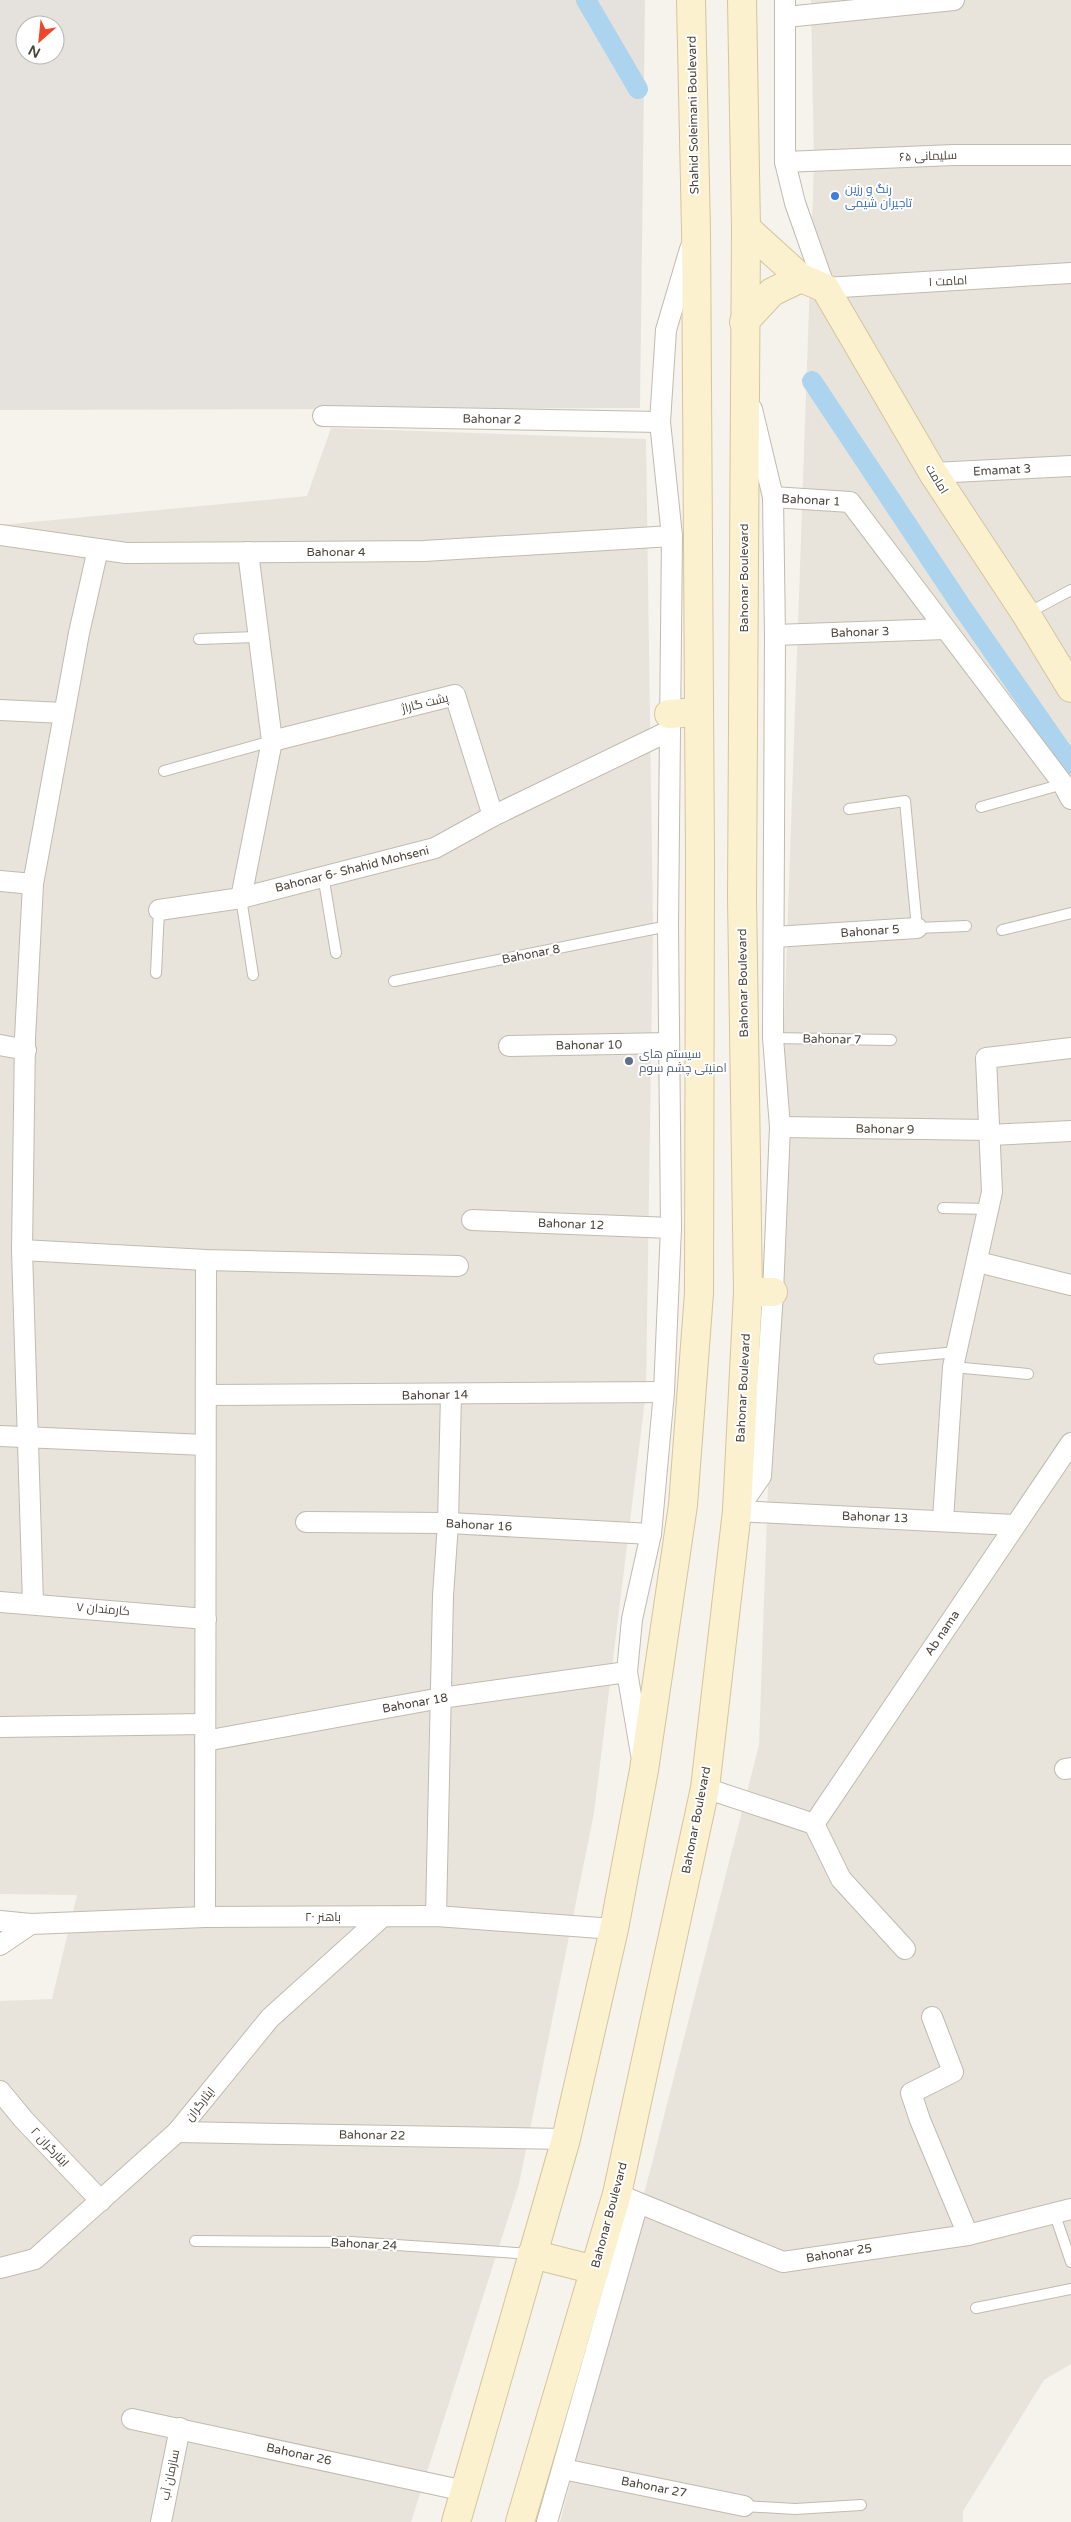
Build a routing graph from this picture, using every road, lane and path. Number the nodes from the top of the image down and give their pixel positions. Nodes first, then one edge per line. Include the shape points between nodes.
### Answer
1 (691, 0) edge
2 (742, 0) edge
3 (954, 0) edge
4 (785, 9) edge
5 (1071, 155) edge
6 (785, 162) junction
7 (746, 228) junction
8 (696, 230) junction
9 (1071, 273) edge
10 (813, 283) junction
11 (744, 322) junction
12 (746, 381) junction
13 (323, 416) dead end
14 (660, 422) junction
15 (1071, 466) edge
16 (933, 473) junction
17 (773, 497) junction
18 (0, 535) edge
19 (672, 536) junction
20 (98, 549) junction
21 (248, 552) junction
22 (1071, 590) edge
23 (1026, 614) junction
24 (946, 630) junction
25 (775, 635) junction
26 (258, 637) junction
27 (199, 640) dead end
28 (1071, 688) edge
29 (0, 710) edge
30 (698, 712) junction
31 (64, 713) junction
32 (669, 723) junction
33 (272, 742) junction
34 (164, 771) dead end
35 (1067, 792) edge
36 (981, 807) dead end
37 (849, 809) dead end
38 (493, 816) junction
39 (700, 860) junction
40 (742, 860) junction
41 (323, 876) junction
42 (0, 881) edge
43 (33, 884) junction
44 (742, 897) junction
45 (241, 898) junction
46 (700, 900) junction
47 (159, 910) joint
48 (1071, 913) edge
49 (668, 926) junction
50 (966, 926) dead end
51 (917, 928) junction
52 (1002, 930) dead end
53 (774, 937) junction
54 (336, 953) dead end
55 (156, 973) dead end
56 (253, 975) dead end
57 (394, 981) dead end
58 (773, 1038) junction
59 (891, 1040) dead end
60 (669, 1043) junction
61 (0, 1045) edge
62 (509, 1046) dead end
63 (1071, 1048) edge
64 (26, 1050) junction
65 (780, 1127) junction
66 (1071, 1131) edge
67 (990, 1132) junction
68 (943, 1208) dead end
69 (988, 1209) junction
70 (472, 1220) dead end
71 (671, 1228) junction
72 (22, 1250) junction
73 (206, 1260) junction
74 (978, 1262) junction
75 (458, 1266) dead end
76 (1071, 1285) edge
77 (760, 1292) junction
78 (879, 1359) dead end
79 (955, 1359) junction
80 (1028, 1374) dead end
81 (664, 1392) junction
82 (451, 1394) junction
83 (206, 1395) junction
84 (0, 1436) edge
85 (30, 1438) junction
86 (1071, 1443) edge
87 (205, 1446) junction
88 (737, 1511) junction
89 (943, 1520) junction
90 (306, 1522) dead end
91 (448, 1523) junction
92 (1014, 1525) junction
93 (652, 1534) junction
94 (0, 1602) edge
95 (33, 1603) junction
96 (206, 1619) junction
97 (627, 1672) junction
98 (441, 1698) junction
99 (0, 1727) edge
100 (205, 1733) junction
101 (644, 1770) junction
102 (704, 1788) junction
103 (814, 1824) junction
104 (436, 1916) junction
105 (205, 1917) junction
106 (382, 1917) junction
107 (0, 1921) edge
108 (31, 1924) junction
109 (614, 1929) junction
110 (0, 1946) edge
111 (905, 1949) dead end
112 (932, 2017) dead end
113 (0, 2091) edge
114 (177, 2132) junction
115 (566, 2139) junction
116 (628, 2198) junction
117 (101, 2201) junction
118 (1063, 2211) edge
119 (968, 2235) junction
120 (196, 2241) dead end
121 (532, 2254) junction
122 (1071, 2262) edge
123 (0, 2268) edge
124 (594, 2270) junction
125 (1071, 2289) edge
126 (976, 2308) dead end
127 (132, 2419) dead end
128 (180, 2428) junction
129 (563, 2469) junction
130 (466, 2490) junction
131 (861, 2505) dead end
132 (744, 2506) joint
133 (161, 2522) edge
134 (456, 2522) edge
135 (520, 2522) edge
136 (547, 2522) edge

1 - 8 main road, Shahid Soleimani Boulevard
2 - 7 main road
3 - 4 street
4 - 6 street
5 - 6 street, سلیمانی ۶۵ via 954,155
6 - 10 street
7 - 10 main road, امامت
7 - 11 main road, Bahonar Boulevard
8 - 14 street via 666,330
8 - 30 main road
9 - 10 street, امامت ۱
10 - 11 main road via 772,292
10 - 16 main road, امامت
11 - 12 main road, Bahonar Boulevard
12 - 17 street
12 - 40 main road, Bahonar Boulevard
13 - 14 street, Bahonar 2
14 - 19 street
15 - 16 street, Emamat 3
16 - 23 main road, امامت
17 - 24 street, Bahonar 1 via 850,502
17 - 25 street
18 - 20 street, Bahonar 4
19 - 21 street, Bahonar 4 via 424,551
19 - 32 street
20 - 21 street, Bahonar 4 via 126,553
20 - 31 street
21 - 26 street
22 - 23 lane
23 - 28 main road, امامت
24 - 25 street, Bahonar 3
24 - 35 street
25 - 53 street
26 - 27 lane
26 - 33 street
29 - 31 street
30 - 32 main road
30 - 39 main road
31 - 43 street
32 - 38 street, Bahonar 6- Shahid Mohseni
32 - 49 street
33 - 34 lane
33 - 38 street, پشت گاراژ via 455,695
33 - 45 street
35 - 36 lane
37 - 51 lane via 905,801
38 - 41 street, Bahonar 6- Shahid Mohseni via 434,848
39 - 40 main road via 721,867
39 - 46 main road
40 - 44 main road, Bahonar Boulevard
41 - 45 street, Bahonar 6- Shahid Mohseni
41 - 54 lane
42 - 43 street
43 - 64 street
44 - 46 main road via 720,891
44 - 77 main road, Bahonar Boulevard
45 - 47 street, Bahonar 6- Shahid Mohseni
45 - 56 lane
46 - 101 main road via 699,1293 683,1505
47 - 55 lane
48 - 52 lane
49 - 57 lane, Bahonar 8
49 - 60 street
50 - 51 lane, Bahonar 5
51 - 53 street, Bahonar 5
53 - 58 street
58 - 59 lane, Bahonar 7
58 - 65 street
60 - 62 street, Bahonar 10
60 - 71 street
61 - 64 street
63 - 67 street via 986,1058
64 - 72 street
65 - 67 street, Bahonar 9
65 - 77 street
66 - 67 street, Bahonar 9
67 - 69 street via 992,1192
68 - 69 lane
69 - 74 street
70 - 71 street, Bahonar 12
71 - 81 street
72 - 73 street
72 - 85 street
73 - 75 street
73 - 83 street
74 - 76 street
74 - 79 street
77 - 88 main road, Bahonar Boulevard
78 - 79 lane
79 - 80 lane
79 - 89 street
81 - 82 street, Bahonar 14
81 - 93 street
82 - 83 street, Bahonar 14
82 - 91 street
83 - 87 street
84 - 85 street
85 - 87 street
85 - 95 street
86 - 92 street, Ab nama
87 - 96 street
88 - 89 street, Bahonar 13
88 - 102 main road, Bahonar Boulevard
89 - 92 street, Bahonar 13
90 - 91 street, Bahonar 16
91 - 93 street, Bahonar 16
91 - 98 street
92 - 103 street, Ab nama
93 - 97 street via 632,1619
94 - 95 street, کارمندان ۷
95 - 96 street, کارمندان ۷
96 - 100 street
97 - 98 street, Bahonar 18
97 - 101 street
98 - 100 street, Bahonar 18
98 - 104 street
99 - 100 street, Bahonar 18
100 - 105 street
101 - 109 main road
102 - 103 street
102 - 116 main road, Bahonar Boulevard
103 - 111 street via 841,1879
104 - 106 street, باهنر ۲۰
104 - 109 street, باهنر ۲۰
105 - 106 street, باهنر ۲۰
105 - 108 street, باهنر ۲۰
106 - 114 street, ایثارگران via 270,2018
107 - 108 street, باهنر ۲۰
108 - 110 street
109 - 115 main road
112 - 119 street via 953,2072 911,2093
113 - 117 street, ایثارگران ۲
114 - 115 street, Bahonar 22
114 - 117 street, ایثارگران
115 - 121 main road
116 - 119 street, Bahonar 25 via 783,2262
116 - 124 main road, Bahonar Boulevard
116 - 129 street
117 - 123 street, ایثارگران via 35,2259
118 - 119 street, Bahonar 25
118 - 122 lane
120 - 121 lane, Bahonar 24 via 351,2242
121 - 124 main road
121 - 130 main road
124 - 135 main road, Bahonar Boulevard
125 - 126 lane
127 - 128 street, Bahonar 26
128 - 130 street, Bahonar 26
128 - 133 street, سازمان آب
129 - 132 street, Bahonar 27
129 - 136 street
130 - 134 main road
131 - 132 lane via 795,2509

